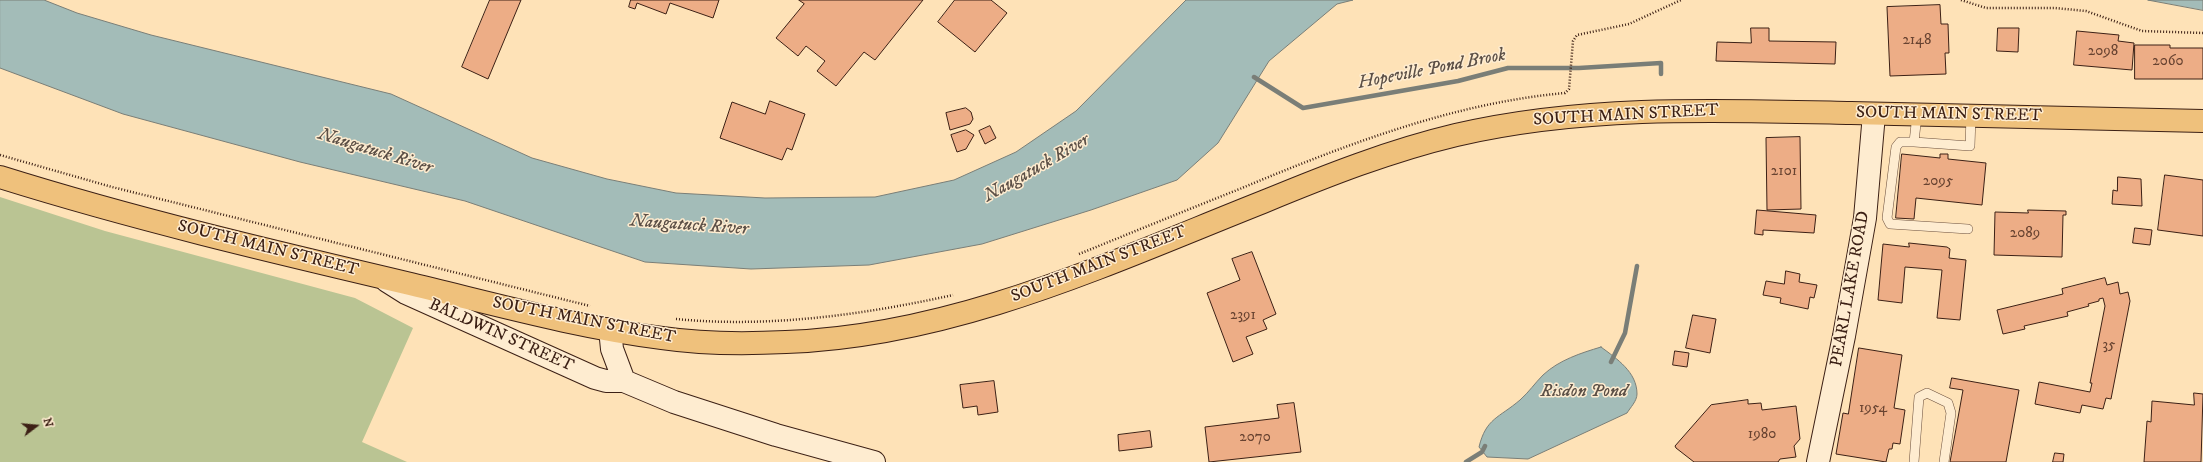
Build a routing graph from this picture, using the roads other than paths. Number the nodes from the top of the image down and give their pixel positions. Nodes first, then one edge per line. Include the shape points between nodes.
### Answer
1 (1874, 114) junction
2 (1916, 115) junction
3 (1971, 116) junction
4 (2203, 121) edge
5 (1914, 142) junction
6 (0, 177) edge
7 (1968, 229) dead end
8 (383, 277) junction
9 (610, 330) junction
10 (624, 381) junction
11 (874, 462) edge
12 (1818, 462) edge
13 (1914, 462) edge
14 (1944, 462) edge

1 - 2 main road, SOUTH MAIN STREET
1 - 9 main road, SOUTH MAIN STREET via 1643,112 1569,116 1515,123 1453,136 1378,157 1056,284 1002,302 926,322 839,338 784,342 678,340
1 - 12 main road, PEARL LAKE ROAD via 1865,218
2 - 3 main road, SOUTH MAIN STREET
2 - 5 lane
3 - 4 main road, SOUTH MAIN STREET
3 - 5 lane via 1970,146
5 - 7 lane via 1900,142 1896,147 1887,218 1890,224
6 - 8 main road, SOUTH MAIN STREET via 92,204
8 - 9 main road, SOUTH MAIN STREET
8 - 10 main road, BALDWIN STREET via 401,291 595,378
9 - 10 main road via 612,349
10 - 11 main road, BALDWIN STREET via 674,402 776,435
13 - 14 lane via 1919,397 1926,393 1948,403 1951,413

